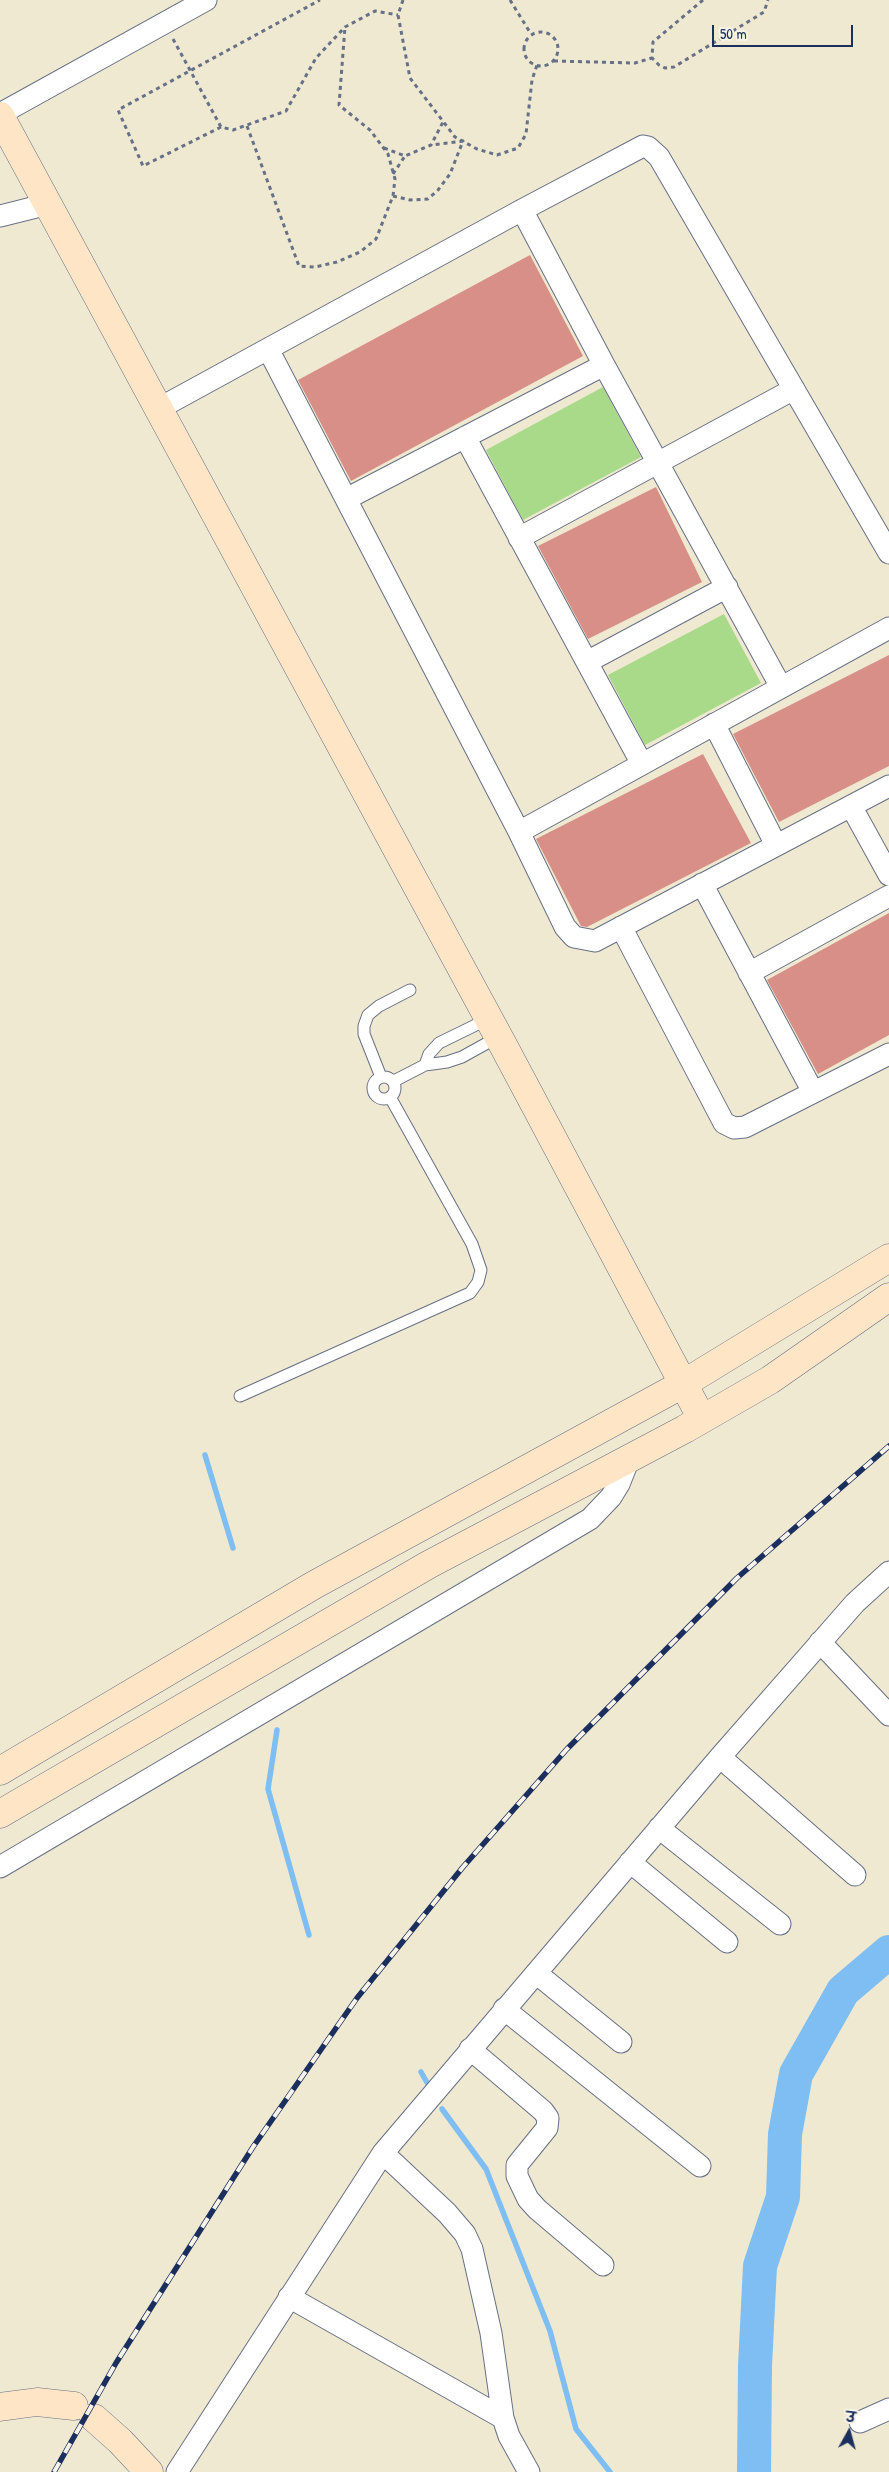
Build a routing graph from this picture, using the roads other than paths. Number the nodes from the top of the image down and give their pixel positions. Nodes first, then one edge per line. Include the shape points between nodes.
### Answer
1 (206, 0) edge
2 (0, 115) edge
3 (48, 204) junction
4 (522, 210) junction
5 (0, 216) edge
6 (268, 349) junction
7 (604, 365) junction
8 (794, 389) junction
9 (158, 409) junction
10 (465, 437) junction
11 (658, 464) junction
12 (348, 498) junction
13 (520, 538) junction
14 (889, 553) edge
15 (727, 587) junction
16 (889, 628) edge
17 (587, 662) junction
18 (782, 687) junction
19 (714, 724) junction
20 (642, 764) junction
21 (889, 786) edge
22 (851, 806) junction
23 (519, 832) junction
24 (776, 845) junction
25 (889, 875) edge
26 (702, 884) junction
27 (889, 896) edge
28 (621, 926) junction
29 (749, 973) junction
30 (410, 990) dead end
31 (493, 1028) junction
32 (889, 1054) edge
33 (425, 1065) junction
34 (381, 1077) junction
35 (394, 1082) junction
36 (812, 1092) junction
37 (390, 1097) junction
38 (889, 1258) edge
39 (889, 1297) edge
40 (683, 1384) junction
41 (240, 1396) dead end
42 (702, 1419) junction
43 (628, 1459) junction
44 (887, 1577) edge
45 (820, 1642) junction
46 (889, 1715) edge
47 (720, 1757) junction
48 (3, 1766) edge
49 (0, 1814) edge
50 (658, 1828) junction
51 (630, 1862) junction
52 (0, 1868) edge
53 (855, 1875) dead end
54 (780, 1924) dead end
55 (727, 1942) dead end
56 (536, 1972) junction
57 (504, 2009) junction
58 (620, 2042) dead end
59 (470, 2049) junction
60 (383, 2153) junction
61 (700, 2166) dead end
62 (603, 2265) dead end
63 (289, 2298) junction
64 (0, 2407) edge
65 (889, 2409) edge
66 (503, 2418) junction
67 (860, 2422) dead end
68 (149, 2472) edge
69 (177, 2472) edge
70 (528, 2472) edge

1 - 2 street
2 - 3 main road
3 - 5 street
3 - 9 main road
4 - 6 street
4 - 7 street
4 - 8 street via 643,146 648,147 659,158
6 - 9 street
6 - 12 street
7 - 10 street
7 - 11 street
8 - 11 street
8 - 14 street
9 - 31 main road
10 - 12 street
10 - 13 street
11 - 13 street
11 - 15 street
12 - 23 street
13 - 17 street
15 - 17 street
15 - 18 street
16 - 18 street
17 - 20 street
18 - 19 street
19 - 20 street
19 - 24 street
20 - 23 street
21 - 22 street
22 - 24 street
22 - 25 street
23 - 28 street via 565,927 574,937 595,941
24 - 26 street
26 - 28 street
26 - 29 street
27 - 29 street
28 - 36 street via 724,1122 734,1128 746,1127
29 - 36 street
30 - 34 lane via 379,1006 368,1015 364,1026 364,1034
31 - 33 lane via 462,1057
31 - 33 lane via 440,1043 429,1054
31 - 40 main road
32 - 36 street
33 - 35 lane
34 - 35 lane via 388,1077
34 - 37 lane via 373,1085 374,1093 383,1099
35 - 37 lane via 395,1092
37 - 41 lane via 472,1244 481,1270 478,1282 470,1293
38 - 40 main road
39 - 42 main road via 770,1380
40 - 42 main road
40 - 48 main road via 323,1580
42 - 43 main road
43 - 49 main road via 428,1565
43 - 52 street via 620,1484 590,1519
44 - 45 street via 855,1603
45 - 46 street
45 - 47 street
47 - 50 street
47 - 53 street
50 - 51 street
50 - 54 street
51 - 55 street
51 - 56 street
56 - 57 street
56 - 58 street
57 - 59 street
57 - 61 street
59 - 60 street
59 - 62 street via 548,2118 548,2128 517,2165 517,2176 528,2199
60 - 63 street
60 - 66 street via 447,2213 465,2234 472,2249 490,2333
63 - 66 street
63 - 69 street
64 - 68 main road via 37,2402 84,2412 120,2441
65 - 67 street
66 - 70 street

